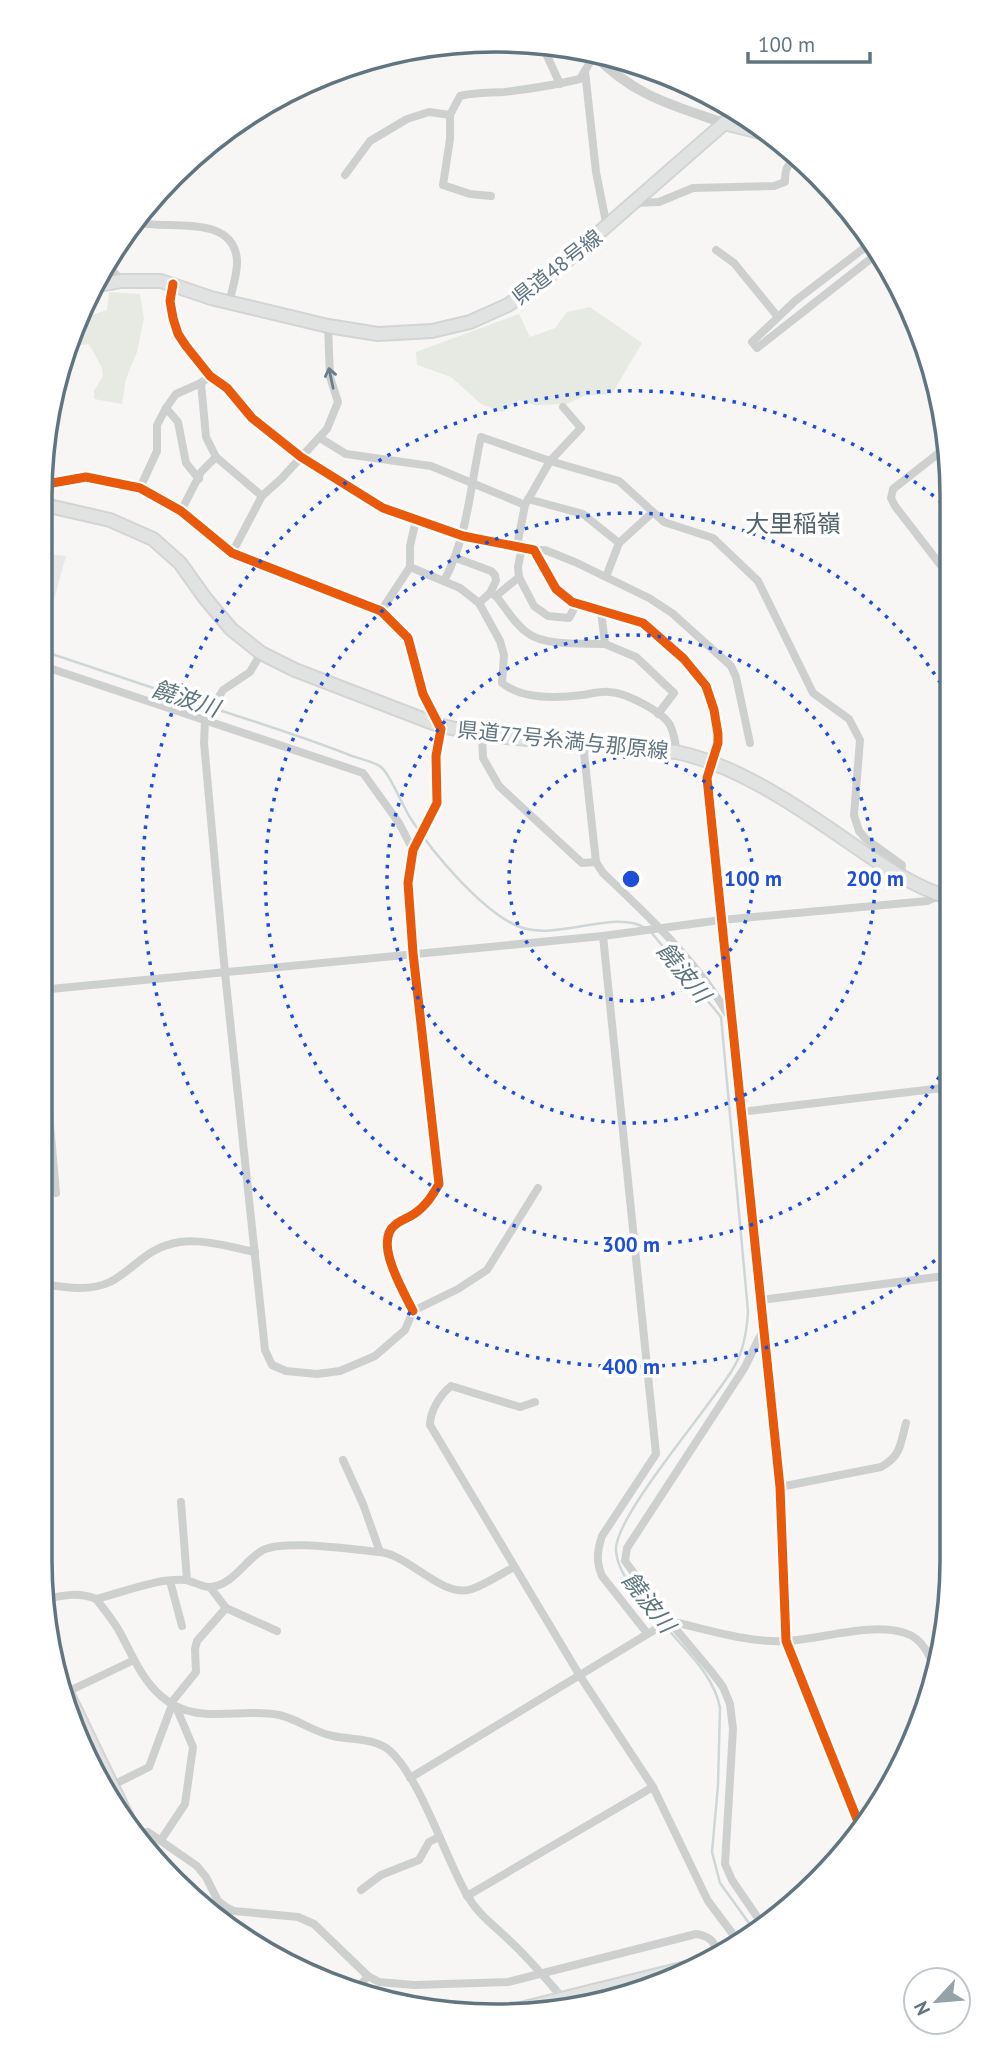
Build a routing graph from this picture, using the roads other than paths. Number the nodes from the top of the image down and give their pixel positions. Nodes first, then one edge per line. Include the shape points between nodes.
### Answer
1 (547, 55) edge
2 (589, 63) edge
3 (610, 68) edge
4 (585, 71) junction
5 (560, 84) junction
6 (450, 114) junction
7 (729, 118) edge
8 (724, 123) junction
9 (745, 128) edge
10 (790, 164) edge
11 (345, 175) dead end
12 (491, 196) dead end
13 (635, 203) junction
14 (147, 223) edge
15 (607, 228) junction
16 (864, 248) edge
17 (716, 250) dead end
18 (871, 258) edge
19 (113, 272) edge
20 (121, 281) junction
21 (107, 284) edge
22 (173, 284) junction
23 (229, 303) junction
24 (778, 317) junction
25 (328, 326) junction
26 (210, 376) junction
27 (201, 383) junction
28 (563, 407) dead end
29 (166, 408) junction
30 (320, 438) junction
31 (939, 453) edge
32 (216, 457) junction
33 (300, 457) junction
34 (550, 461) junction
35 (199, 479) junction
36 (472, 481) junction
37 (53, 483) edge
38 (140, 488) junction
39 (262, 496) junction
40 (527, 502) junction
41 (53, 507) edge
42 (181, 511) junction
43 (653, 512) junction
44 (416, 520) junction
45 (463, 537) junction
46 (619, 543) junction
47 (519, 547) junction
48 (534, 550) junction
49 (232, 552) junction
50 (456, 558) junction
51 (940, 564) edge
52 (410, 567) junction
53 (519, 577) junction
54 (606, 577) junction
55 (444, 581) junction
56 (493, 594) junction
57 (479, 603) junction
58 (577, 603) junction
59 (381, 611) junction
60 (601, 611) junction
61 (605, 644) junction
62 (261, 653) junction
63 (53, 669) edge
64 (658, 714) junction
65 (205, 720) junction
66 (438, 725) junction
67 (482, 735) junction
68 (750, 743) dead end
69 (583, 744) junction
70 (676, 751) junction
71 (711, 761) junction
72 (413, 850) junction
73 (596, 862) junction
74 (901, 876) junction
75 (940, 893) edge
76 (940, 898) edge
77 (721, 920) junction
78 (661, 928) junction
79 (603, 936) junction
80 (413, 953) junction
81 (225, 972) junction
82 (53, 989) edge
83 (731, 1021) junction
84 (940, 1088) edge
85 (740, 1112) junction
86 (53, 1158) edge
87 (538, 1188) dead end
88 (56, 1193) dead end
89 (255, 1252) junction
90 (940, 1277) edge
91 (53, 1285) edge
92 (761, 1300) junction
93 (413, 1311) junction
94 (764, 1327) junction
95 (534, 1402) dead end
96 (906, 1423) dead end
97 (342, 1460) dead end
98 (780, 1487) junction
99 (181, 1502) dead end
100 (380, 1552) junction
101 (514, 1567) junction
102 (187, 1580) junction
103 (170, 1581) junction
104 (210, 1587) junction
105 (54, 1598) edge
106 (96, 1599) junction
107 (226, 1608) junction
108 (669, 1621) junction
109 (182, 1626) dead end
110 (276, 1631) dead end
111 (647, 1633) junction
112 (786, 1641) junction
113 (929, 1658) edge
114 (134, 1660) junction
115 (580, 1676) junction
116 (72, 1690) edge
117 (173, 1705) junction
118 (410, 1778) junction
119 (112, 1782) edge
120 (653, 1787) junction
121 (857, 1819) edge
122 (146, 1833) edge
123 (439, 1837) junction
124 (161, 1840) junction
125 (361, 1889) dead end
126 (467, 1896) junction
127 (759, 1919) edge
128 (734, 1935) edge
129 (716, 1946) edge
130 (541, 1972) junction
131 (368, 1976) junction
132 (639, 1981) edge
133 (362, 1983) edge
134 (554, 1988) tunnel mouth
135 (572, 1998) edge

1 - 5 street
2 - 4 street
3 - 8 street via 629,86
4 - 5 street via 580,79
4 - 15 street
5 - 6 street via 478,91 460,96
6 - 11 street via 429,112 407,119 370,141
6 - 12 street via 443,185
7 - 8 main road, 県道48号線
8 - 9 main road
8 - 13 main road, 県道48号線
10 - 13 street via 780,185 693,188 659,202
13 - 15 main road, 県道48号線
14 - 23 street via 207,227 225,236 237,261
15 - 25 main road, 県道48号線 via 534,288 470,322 393,334
16 - 24 street
17 - 24 street via 734,263
18 - 24 street via 757,348 752,342
19 - 20 street
20 - 21 main road, 県道48号線
20 - 22 main road, 県道48号線
22 - 23 main road, 県道48号線
22 - 26 street via 171,309 178,334
23 - 25 main road, 県道48号線
30 -> 25 street via 338,402 329,369
26 - 27 street
26 - 33 street
27 - 29 street via 176,394
27 - 32 street via 206,437
28 - 34 street via 582,428
29 - 35 street via 178,422 186,463
29 - 38 street via 157,425 157,450
30 - 33 street
30 - 36 street via 346,454 430,466
31 - 51 street via 893,489 891,498
32 - 35 street
32 - 39 street
33 - 39 street
33 - 44 street via 383,508
34 - 36 street via 481,437
34 - 40 street
34 - 43 street via 620,481
35 - 42 street
36 - 40 street
36 - 45 street
37 - 38 street via 86,477
38 - 42 street
39 - 49 street
40 - 46 street via 583,514
40 - 47 street
41 - 62 main road, 県道77号糸満与那原線 via 110,520 153,539 180,563 231,629
42 - 49 street
43 - 46 street
43 - 74 street via 664,522 713,538 758,581 813,693 849,719 860,740 855,822 866,839 902,865
44 - 45 street
44 - 52 street
45 - 47 street
45 - 50 street
46 - 54 street
47 - 48 street
47 - 53 street
48 - 54 street via 545,550
48 - 58 street via 556,589
49 - 59 street
50 - 55 street
50 - 56 street via 491,571 496,581
52 - 55 street
52 - 59 street
53 - 56 street
53 - 58 street via 534,606 548,616 569,618
54 - 68 street via 672,613 730,666
55 - 57 street
56 - 57 street
56 - 61 street via 529,634 544,640
57 - 64 street via 500,642 506,687 550,696 624,694
58 - 60 street
59 - 66 street via 408,638 423,694
60 - 61 street
60 - 71 street via 643,623 684,659 706,686 718,734
61 - 64 street via 636,657 674,693
62 - 65 street via 250,672 223,690
62 - 66 main road, 県道77号糸満与那原線
63 - 65 street
64 - 70 street via 670,726
65 - 72 street via 363,773
65 - 81 street
66 - 67 main road, 県道77号糸満与那原線
66 - 72 street via 437,803
67 - 69 main road, 県道77号糸満与那原線
67 - 73 street via 483,758 499,786 582,863
69 - 70 main road, 県道77号糸満与那原線
69 - 73 street
70 - 71 main road, 県道77号糸満与那原線
71 - 74 main road, 県道77号糸満与那原線 via 788,802
71 - 77 street via 707,778
72 - 80 street via 408,883
73 - 78 street
74 - 75 main road, 県道77号糸満与那原線
76 - 77 street
77 - 78 street
77 - 83 street
78 - 79 street
78 - 83 street via 717,996
79 - 80 street
79 - 111 street via 656,1454 602,1536 597,1551 602,1576
80 - 81 street
80 - 93 street via 439,1184 429,1201 390,1230 387,1240 388,1259
81 - 82 street
81 - 89 street
83 - 85 street
84 - 85 street
85 - 92 street
86 - 88 street
87 - 93 street via 487,1270
89 - 91 street via 199,1241 180,1242 149,1252 110,1282 90,1288
89 - 93 street via 265,1350 272,1365 286,1371 340,1371 375,1356 405,1330
90 - 92 street
92 - 94 street
94 - 98 street
94 - 108 street via 745,1367 625,1554 625,1561
95 - 101 street via 520,1407 450,1386 430,1419
96 - 98 street via 899,1452 881,1467
97 - 100 street
98 - 112 street
99 - 102 street
100 - 101 street via 456,1590 470,1590
100 - 104 street via 277,1546 262,1550 228,1580
101 - 115 street
102 - 103 street
102 - 104 street
103 - 106 street
103 - 109 street
104 - 107 street
105 - 106 street
106 - 114 street
107 - 110 street
107 - 117 street via 197,1641 197,1672
108 - 111 street
108 - 112 street via 753,1639
108 - 127 street via 712,1671 730,1704 733,1729 726,1864
111 - 115 street
112 - 113 street via 876,1630 905,1633 916,1638
112 - 121 street
114 - 116 street
114 - 117 street via 148,1682
115 - 118 street
115 - 120 street
117 - 118 street via 214,1715 281,1715 322,1734 377,1744 397,1758
117 - 119 street via 149,1767
117 - 124 street via 192,1747 185,1804
118 - 123 street
120 - 126 street
120 - 128 street via 708,1901
122 - 124 street
123 - 125 street via 429,1842 419,1860 381,1875
123 - 126 street
124 - 131 street via 197,1866 226,1907 298,1917 314,1924
126 - 130 street via 483,1918
129 - 130 street via 710,1938 696,1934
130 - 131 street via 508,1982 470,1984 393,1984
130 - 134 street
131 - 133 street
132 - 135 highway

